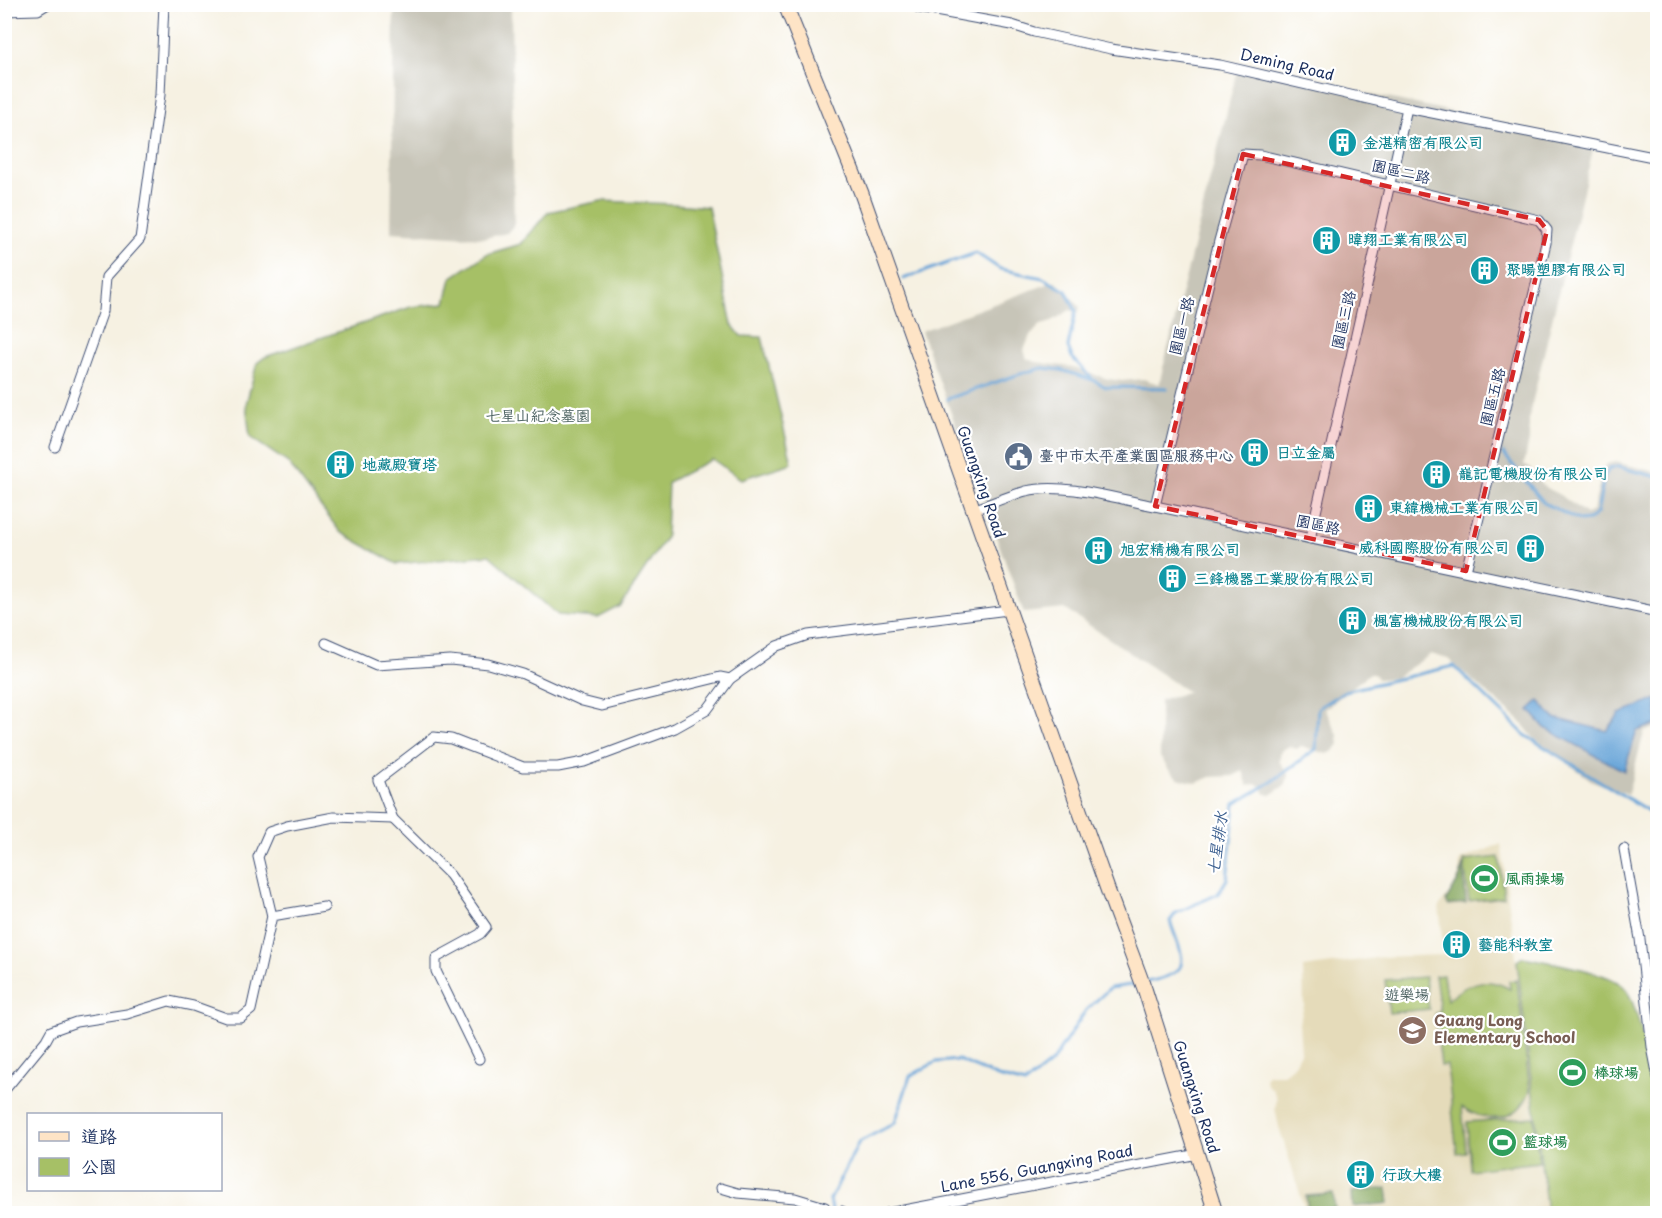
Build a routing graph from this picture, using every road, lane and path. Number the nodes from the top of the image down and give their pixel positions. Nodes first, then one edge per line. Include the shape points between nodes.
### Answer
1 (48, 4) edge
2 (164, 4) edge
3 (785, 4) edge
4 (909, 4) edge
5 (4, 11) edge
6 (1407, 108) junction
7 (1243, 154) joint
8 (1658, 158) edge
9 (1390, 185) junction
10 (1547, 230) joint
11 (54, 447) dead end
12 (1155, 506) junction
13 (973, 510) junction
14 (1310, 539) junction
15 (1466, 571) junction
16 (1008, 610) junction
17 (1658, 612) edge
18 (326, 643) dead end
19 (730, 679) junction
20 (393, 819) junction
21 (1624, 849) dead end
22 (324, 907) dead end
23 (272, 916) junction
24 (479, 1059) dead end
25 (1658, 1078) edge
26 (4, 1091) edge
27 (1198, 1154) junction
28 (721, 1188) dead end
29 (825, 1207) dead end
30 (883, 1214) edge
31 (1216, 1214) edge

1 - 5 street via 38,10
2 - 11 street via 160,95 140,239 106,277 103,311
3 - 13 main road, Guangxing Road via 861,192
4 - 6 street, Deming Road via 1112,50 1220,65
6 - 8 street, Deming Road
6 - 9 street, 園區三路
7 - 9 street, 園區二路
7 - 12 street, 園區一路
9 - 10 street, 園區二路 via 1539,220
9 - 14 street, 園區三路
10 - 15 street, 園區五路
12 - 13 street, 園區路 via 1081,492 1040,489
12 - 14 street, 園區路
13 - 16 main road, Guangxing Road
14 - 15 street, 園區路
15 - 17 street, 園區路
16 - 19 street via 808,635 777,646
16 - 27 main road, Guangxing Road via 1139,972
18 - 19 street via 376,665 450,660 488,664 602,706 720,677
19 - 20 street via 707,710 675,728 584,762 523,767 451,739 434,737 378,780
20 - 23 street via 334,817 269,832 258,857
20 - 24 street via 450,875 486,927 434,962
21 - 25 street
22 - 23 street
23 - 26 street via 251,1010 241,1018 226,1018 169,1001 127,1014 76,1022 51,1031
27 - 30 street, Lane 556, Guangxing Road
27 - 31 main road, Guangxing Road
28 - 29 street via 795,1198

